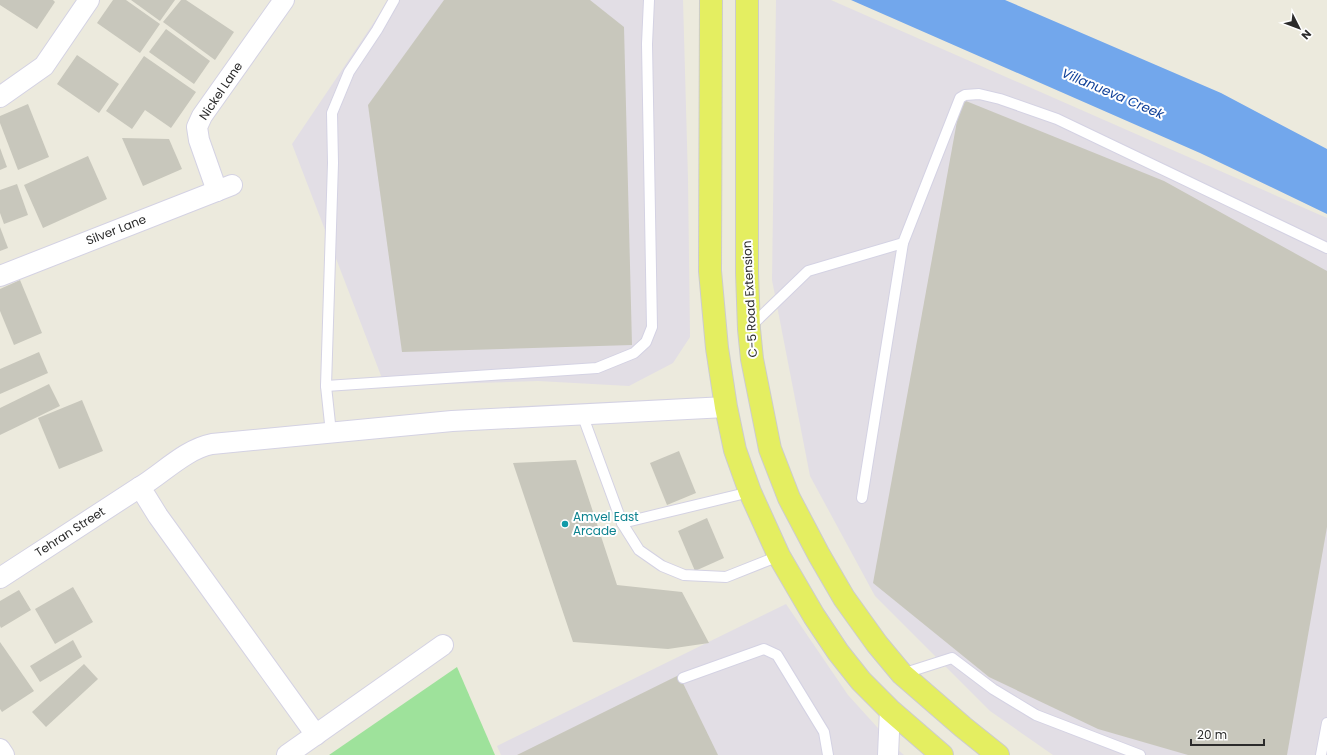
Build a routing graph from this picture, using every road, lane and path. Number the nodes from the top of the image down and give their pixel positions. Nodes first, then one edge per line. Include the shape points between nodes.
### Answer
1 (89, 0) edge
2 (284, 0) edge
3 (394, 0) edge
4 (649, 0) edge
5 (711, 0) edge
6 (747, 0) edge
7 (0, 97) edge
8 (224, 188) joint
9 (903, 243) junction
10 (1327, 248) edge
11 (0, 276) edge
12 (749, 329) junction
13 (326, 386) junction
14 (726, 407) junction
15 (582, 414) junction
16 (331, 433) junction
17 (140, 487) junction
18 (750, 492) junction
19 (862, 498) dead end
20 (622, 523) junction
21 (779, 556) junction
22 (0, 578) edge
23 (443, 645) dead end
24 (902, 674) junction
25 (683, 678) dead end
26 (890, 710) junction
27 (1327, 722) edge
28 (316, 735) junction
29 (0, 749) edge
30 (4, 755) edge
31 (287, 755) edge
32 (828, 755) edge
33 (888, 755) edge
34 (942, 755) edge
35 (998, 755) edge
36 (1140, 755) edge
37 (1321, 755) edge

1 - 7 street via 44,66
2 - 8 street, Nickel Lane via 202,116 197,127 199,140
3 - 13 lane via 348,72 332,113 333,163
4 - 13 lane via 647,44 652,327 646,342 634,353 598,368
5 - 14 main road via 710,271 717,348
6 - 12 main road, C-5 Road Extension
8 - 11 street, Silver Lane
9 - 10 lane via 960,98 979,94 1057,118
9 - 12 lane via 808,271
9 - 19 lane
12 - 24 main road, C-5 Road Extension via 760,405 770,449 789,498 844,598 876,644
13 - 16 lane
14 - 15 street, Tehran Street
14 - 18 main road via 735,450
15 - 16 street, Tehran Street via 452,421
15 - 20 lane
16 - 17 street, Tehran Street via 201,446
17 - 22 street, Tehran Street
17 - 28 street via 158,516
18 - 20 lane
18 - 21 main road
20 - 21 lane via 639,550 662,566 684,575 726,577
21 - 26 main road via 838,652 861,681
23 - 28 street
24 - 35 main road, C-5 Road Extension
24 - 36 lane via 952,658 993,689 1036,715
25 - 32 lane via 764,649 777,654 824,732
26 - 33 street
26 - 34 main road
27 - 37 lane
28 - 31 street
29 - 30 street

